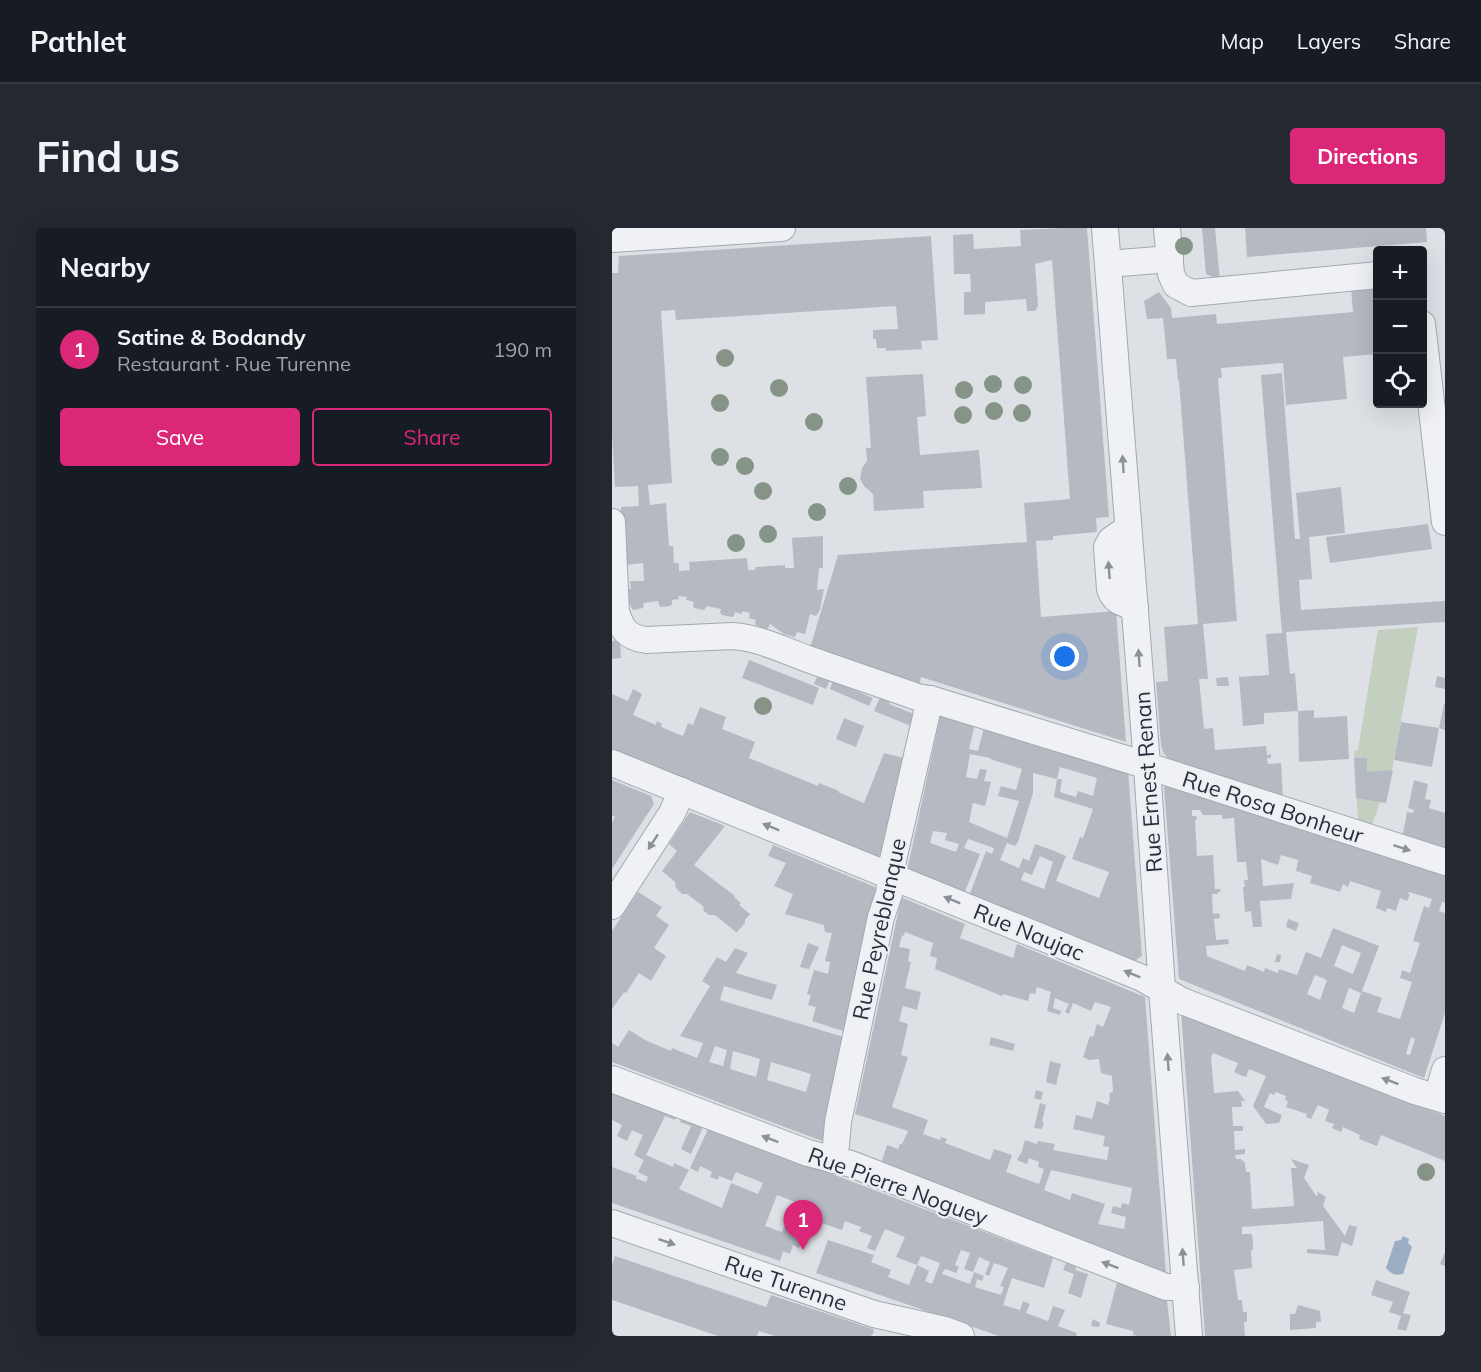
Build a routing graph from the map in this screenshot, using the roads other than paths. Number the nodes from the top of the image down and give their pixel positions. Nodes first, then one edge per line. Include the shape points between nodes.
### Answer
1 (782, 228) edge
2 (1105, 228) edge
3 (1167, 228) edge
4 (612, 239) edge
5 (1170, 259) junction
6 (1108, 264) junction
7 (1373, 275) edge
8 (1425, 354) edge
9 (612, 522) edge
10 (1445, 522) edge
11 (930, 699) junction
12 (612, 763) edge
13 (1146, 766) junction
14 (682, 791) junction
15 (1445, 862) edge
16 (891, 876) junction
17 (612, 906) edge
18 (1162, 989) junction
19 (1445, 1070) edge
20 (612, 1079) edge
21 (1441, 1098) edge
22 (833, 1160) junction
23 (612, 1223) edge
24 (1186, 1287) junction
25 (895, 1328) edge
26 (961, 1336) edge
27 (1189, 1336) edge

1 - 4 street
2 - 6 street, Rue Ernest Renan
3 - 5 street
5 - 6 street
5 - 7 street via 1176,285 1191,293
13 -> 6 street, Rue Ernest Renan
8 - 10 street
9 - 11 street, Rue Rosa Bonheur via 616,612 626,633 636,639 746,637
11 - 13 street, Rue Rosa Bonheur
11 - 16 street, Rue Peyreblanque
12 - 14 street, Rue Naujac
13 -> 15 street, Rue Rosa Bonheur
13 - 18 street, Rue Ernest Renan
16 -> 14 street, Rue Naujac
14 -> 17 street
18 -> 16 street, Rue Naujac
16 - 22 street, Rue Peyreblanque
21 -> 18 street, Rue Naujac via 1182,1001
24 -> 18 street, Rue Ernest Renan
19 - 21 street
22 -> 20 street, Rue Pierre Noguey
24 -> 22 street, Rue Pierre Noguey via 1166,1287
23 -> 25 street, Rue Turenne via 874,1314
24 - 27 street, Rue Ernest Renan
25 - 26 street, Rue Turenne via 945,1330

